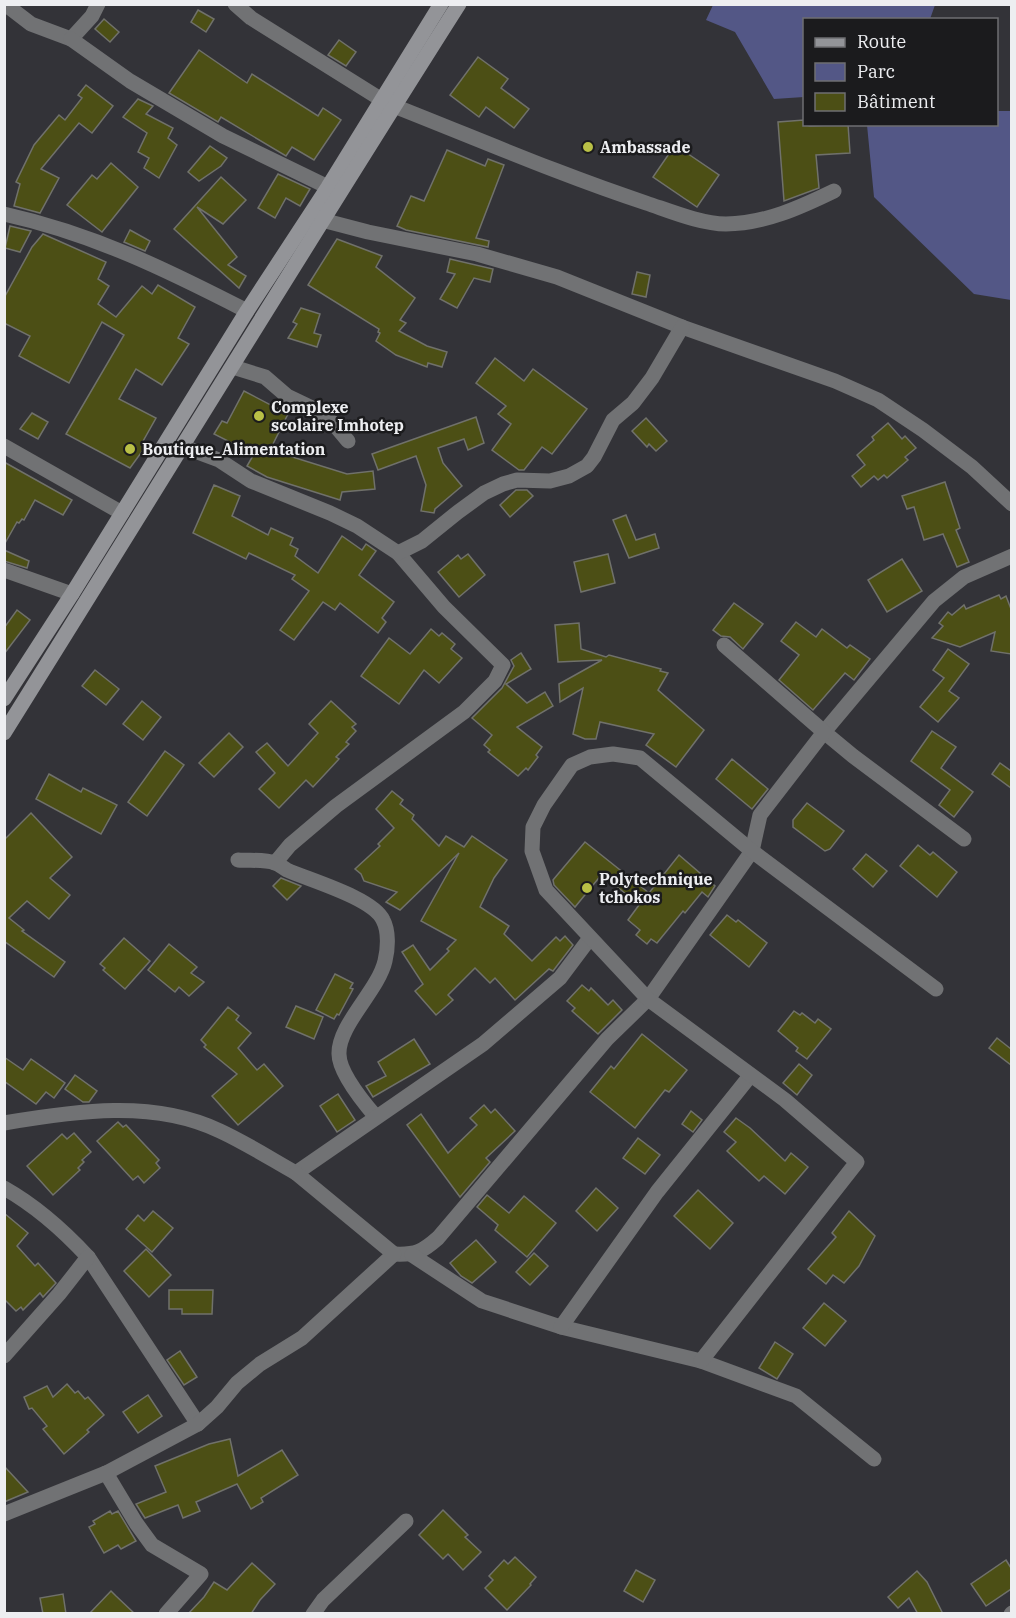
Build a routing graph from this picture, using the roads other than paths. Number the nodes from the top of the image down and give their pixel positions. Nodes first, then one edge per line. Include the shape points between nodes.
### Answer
1 (5, 4) edge
2 (98, 4) edge
3 (235, 4) edge
4 (441, 4) edge
5 (459, 4) edge
6 (71, 39) junction
7 (388, 103) junction
8 (328, 187) junction
9 (834, 191) dead end
10 (4, 214) edge
11 (322, 220) junction
12 (248, 311) junction
13 (682, 327) junction
14 (233, 367) junction
15 (348, 441) dead end
16 (4, 446) edge
17 (184, 447) junction
18 (1011, 504) edge
19 (122, 513) junction
20 (398, 553) junction
21 (1011, 556) edge
22 (4, 570) edge
23 (72, 594) junction
24 (724, 645) dead end
25 (4, 699) edge
26 (824, 732) junction
27 (4, 733) edge
28 (964, 839) dead end
29 (752, 851) junction
30 (238, 861) dead end
31 (275, 863) junction
32 (590, 938) junction
33 (936, 988) dead end
34 (648, 999) junction
35 (750, 1076) junction
36 (376, 1117) junction
37 (4, 1123) edge
38 (297, 1173) junction
39 (4, 1188) edge
40 (394, 1254) junction
41 (412, 1255) junction
42 (88, 1257) junction
43 (561, 1327) junction
44 (4, 1356) edge
45 (701, 1361) junction
46 (198, 1424) junction
47 (874, 1459) dead end
48 (106, 1473) junction
49 (4, 1514) edge
50 (406, 1521) dead end
51 (166, 1614) edge
52 (313, 1614) edge

1 - 6 street via 31,24
2 - 6 street
3 - 7 street via 251,18
4 - 7 main road
5 - 7 main road
6 - 8 street via 129,81 223,136
7 - 8 main road
7 - 9 street via 615,193 722,224 770,217
7 - 11 main road
8 - 12 main road
10 - 12 street via 97,240
11 - 13 street via 558,277
11 - 14 main road
12 - 19 main road
13 - 18 street via 836,381 878,400 972,467
13 - 20 street via 646,387 613,420 586,466 550,481 517,480 503,484 484,493 422,541
14 - 15 street via 265,377 287,396 333,423
14 - 17 main road
16 - 19 street
17 - 20 street via 219,460 251,481 357,526
17 - 27 main road
19 - 23 main road
20 - 31 street via 444,607 503,665 495,681 464,712 336,806
21 - 26 street via 964,577 934,601
22 - 23 street
23 - 25 main road
24 - 26 street
26 - 28 street
26 - 29 street via 760,815
29 - 32 street via 640,758 590,756 572,765 533,826 532,851 546,890
29 - 33 street
29 - 34 street
30 - 31 street
31 - 36 street via 343,891 383,919 388,940 385,962 344,1033 339,1055 352,1087
32 - 34 street
32 - 36 street via 560,978 507,1024
34 - 35 street
34 - 41 street via 607,1040 438,1238
35 - 43 street via 657,1191
35 - 45 street via 785,1100 857,1162
36 - 38 street
37 - 38 street via 118,1110 168,1115 219,1130
38 - 40 street
39 - 42 street via 26,1200
40 - 41 street
40 - 46 street via 302,1338 237,1383
41 - 43 street via 482,1301
42 - 44 street
42 - 46 street
43 - 45 street
45 - 47 street via 796,1396
46 - 48 street
48 - 49 street
48 - 51 street via 152,1545 201,1574
50 - 52 street

